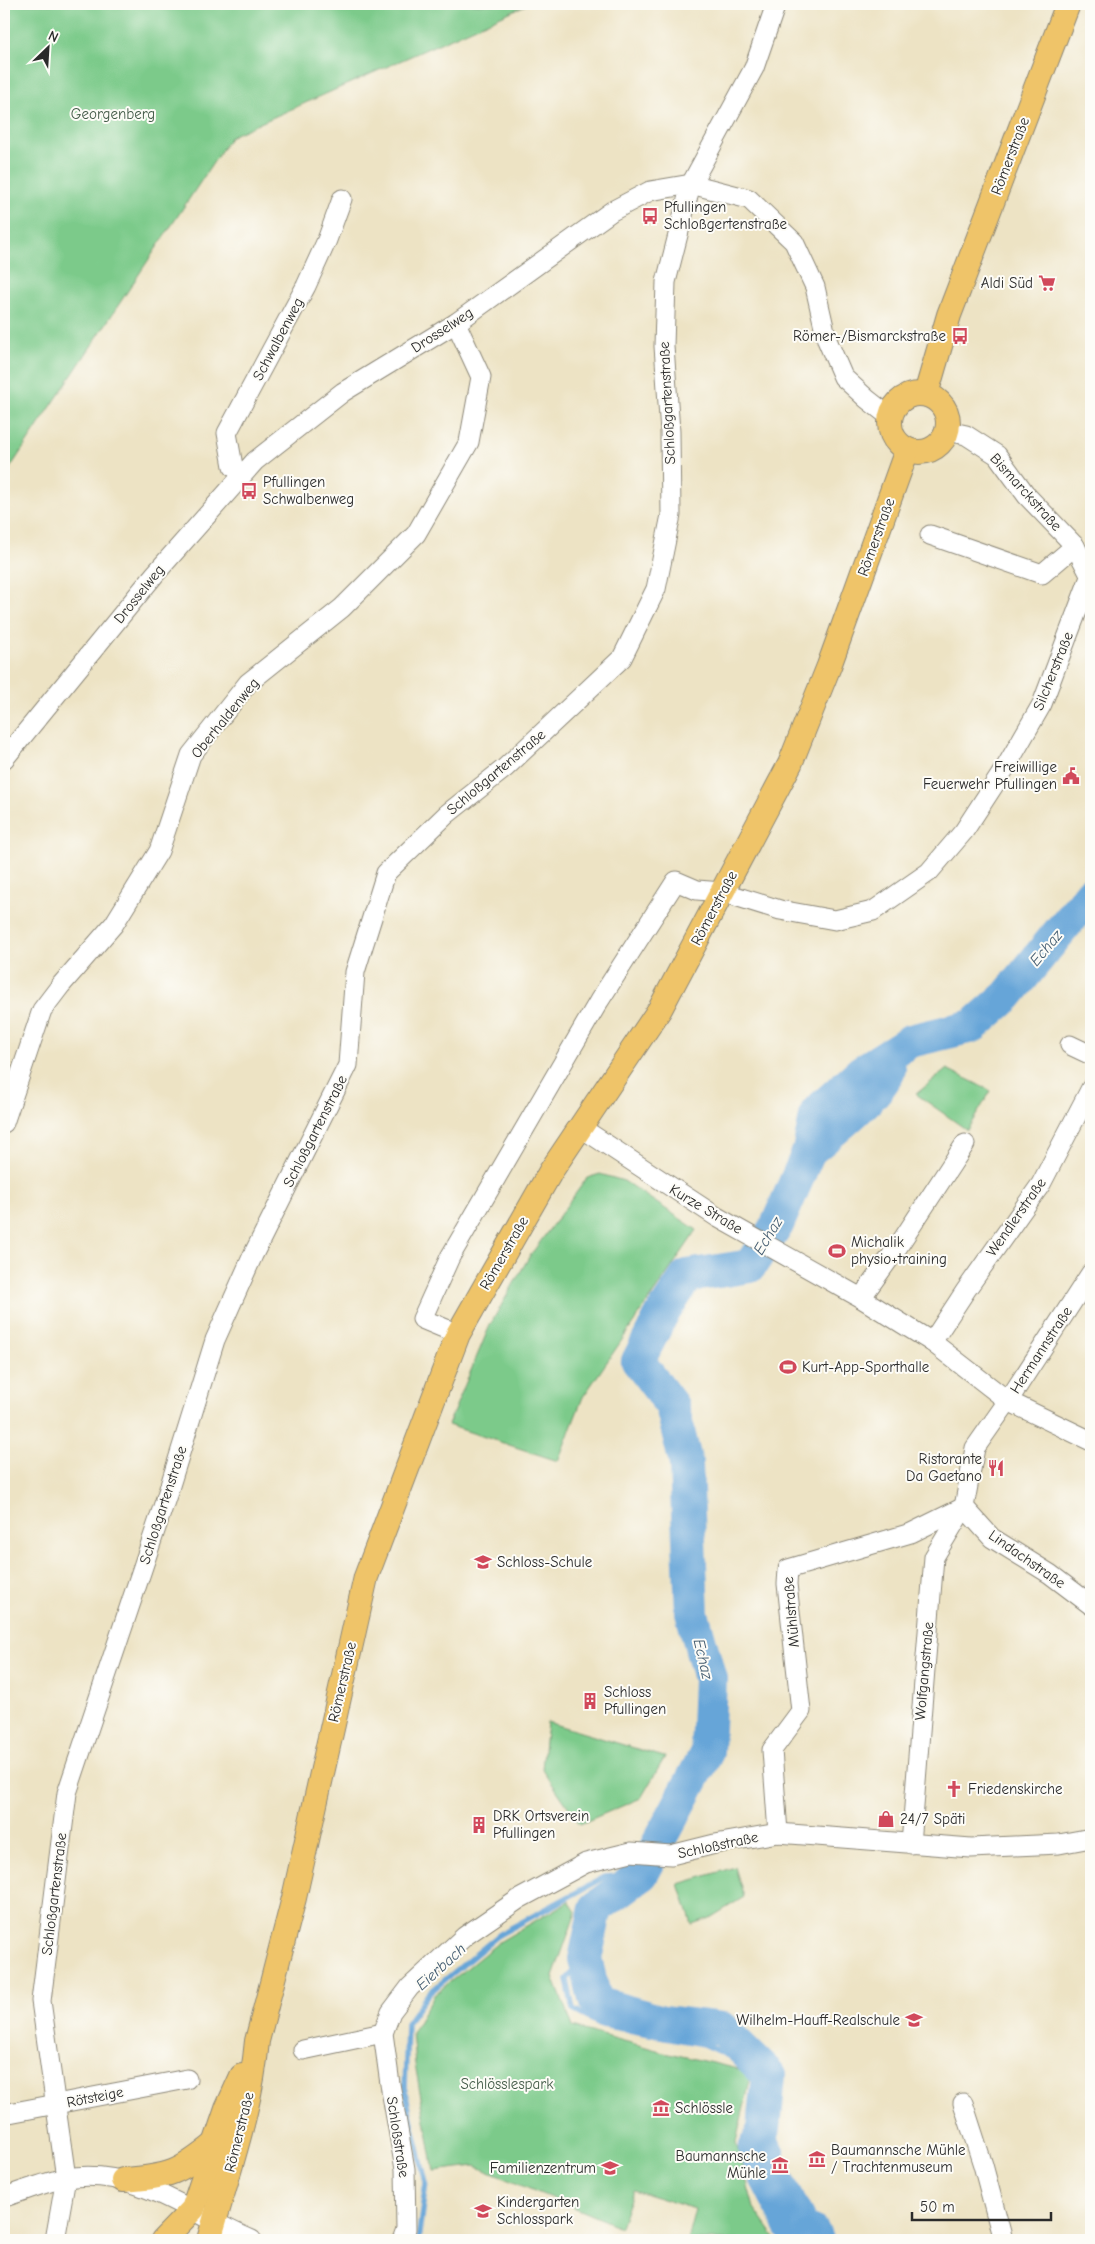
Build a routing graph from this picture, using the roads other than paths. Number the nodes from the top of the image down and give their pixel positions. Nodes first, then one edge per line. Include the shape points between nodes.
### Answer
1 (776, 4) edge
2 (1068, 4) edge
3 (691, 184) junction
4 (342, 199) dead end
5 (456, 323) junction
6 (926, 394) junction
7 (890, 416) junction
8 (948, 432) junction
9 (907, 450) junction
10 (242, 475) junction
11 (930, 535) dead end
12 (1075, 546) junction
13 (1091, 577) edge
14 (4, 760) edge
15 (722, 892) junction
16 (1070, 1045) dead end
17 (1091, 1055) edge
18 (1091, 1088) edge
19 (4, 1123) edge
20 (580, 1127) junction
21 (966, 1144) dead end
22 (1091, 1273) edge
23 (862, 1298) junction
24 (458, 1334) junction
25 (932, 1342) junction
26 (1008, 1402) junction
27 (1091, 1441) edge
28 (964, 1507) junction
29 (1091, 1605) edge
30 (778, 1833) junction
31 (1091, 1838) edge
32 (911, 1844) junction
33 (383, 2033) junction
34 (257, 2041) junction
35 (303, 2050) dead end
36 (187, 2079) dead end
37 (963, 2103) dead end
38 (54, 2105) junction
39 (4, 2114) edge
40 (216, 2143) junction
41 (66, 2178) junction
42 (123, 2180) junction
43 (4, 2196) edge
44 (193, 2209) junction
45 (212, 2231) edge
46 (55, 2240) edge
47 (163, 2240) edge
48 (252, 2240) edge
49 (402, 2240) edge
50 (1003, 2240) edge

1 - 3 street, Schloßgartenstraße via 754,68
2 - 6 main road, Römerstraße via 950,315
3 - 5 street, Drosselweg via 650,191 612,211
3 - 7 street, Drosselweg via 749,199 794,242 815,287 827,340 843,377
3 - 38 street, Schloßgartenstraße via 666,282 664,346 671,515 656,589 622,658 505,768 447,814 386,873 356,972 348,1065 257,1247 215,1340 168,1492 67,1793 42,2001
4 - 10 street, Schwalbenweg via 306,286 227,434 233,466
5 - 10 street, Drosselweg via 343,392 255,461
5 - 19 street, Oberhaldenweg via 480,377 469,442 416,534 342,608 248,683 191,755 159,851 114,924 42,1010
6 - 7 main road via 912,394 896,403
6 - 8 main road via 939,400 947,413
7 - 9 main road via 892,434
8 - 9 main road via 937,446 921,452
8 - 12 street, Bismarckstraße via 966,435 997,455 1027,496
9 - 15 main road, Römerstraße via 790,764
10 - 14 street, Drosselweg via 155,574
11 - 12 street via 1042,574
12 - 13 street, Bismarckstraße
13 - 15 street, Silcherstraße via 1042,704 964,831 929,872 873,911 835,920 780,910
15 - 20 main road, Römerstraße via 660,1009
15 - 24 street, Silcherstraße via 697,890 676,881 599,1001 450,1257 422,1319
16 - 17 street
18 - 25 street, Wendlerstraße via 1041,1184
20 - 23 street, Kurze Straße via 738,1228
20 - 24 main road, Römerstraße
21 - 23 street
22 - 26 street, Hermannstraße
23 - 25 street, Kurze Straße
24 - 34 main road, Römerstraße via 366,1577 292,1906
25 - 26 street, Kurze Straße
26 - 27 street, Kurze Straße
26 - 28 street via 975,1448
28 - 29 street, Lindachstraße via 992,1538 1050,1574
28 - 30 street, Mühlstraße via 911,1533 788,1568 801,1711 772,1750
28 - 32 street, Wolfgangstraße via 934,1557
30 - 32 street, Schloßstraße
30 - 33 street, Schloßstraße via 671,1856 631,1852 586,1863 520,1899 465,1936 410,1987 391,2012
31 - 32 street, Schloßstraße via 1059,1844 970,1848
33 - 35 street
33 - 49 street, Schloßstraße via 405,2169 406,2229
34 - 40 main road, Römerstraße
34 - 45 main road, Römerstraße via 242,2125
36 - 38 street, Rötsteige
37 - 50 street
38 - 39 street, Rötsteige
38 - 41 street, Schloßgartenstraße
40 - 42 main road via 189,2165 168,2174
40 - 44 main road, Römerstraße
41 - 42 street via 96,2176
41 - 43 street
41 - 46 street, Schloßgartenstraße
42 - 44 street via 166,2195
44 - 45 street
44 - 47 main road
45 - 48 street

